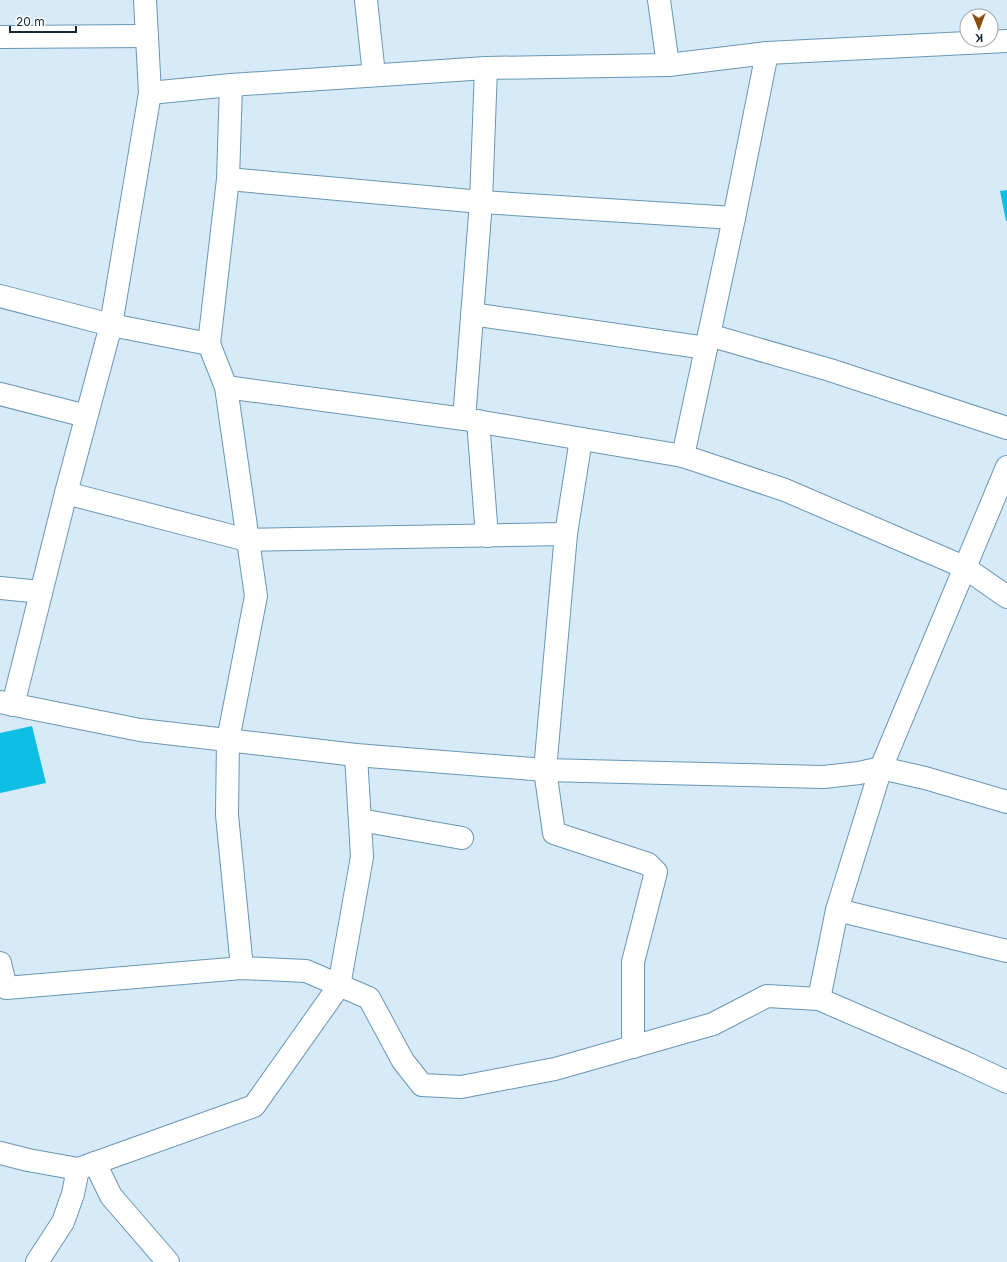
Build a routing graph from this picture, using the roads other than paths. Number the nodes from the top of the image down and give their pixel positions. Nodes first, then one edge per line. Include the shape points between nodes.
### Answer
1 (145, 0) edge
2 (366, 0) edge
3 (659, 0) edge
4 (147, 36) junction
5 (0, 37) edge
6 (1007, 42) edge
7 (767, 53) junction
8 (668, 65) junction
9 (486, 68) junction
10 (374, 75) junction
11 (231, 85) junction
12 (150, 93) junction
13 (228, 179) junction
14 (481, 202) junction
15 (734, 218) junction
16 (0, 296) edge
17 (472, 314) junction
18 (111, 325) junction
19 (708, 341) junction
20 (209, 344) junction
21 (226, 387) junction
22 (0, 394) edge
23 (86, 416) junction
24 (471, 420) junction
25 (1007, 428) edge
26 (582, 439) junction
27 (683, 456) junction
28 (1007, 467) edge
29 (66, 494) junction
30 (566, 534) junction
31 (487, 536) junction
32 (247, 540) junction
33 (964, 567) junction
34 (0, 588) edge
35 (41, 592) junction
36 (1007, 597) edge
37 (7, 704) edge
38 (228, 740) junction
39 (356, 755) junction
40 (881, 768) junction
41 (545, 770) junction
42 (1007, 802) edge
43 (360, 820) junction
44 (462, 838) dead end
45 (838, 910) junction
46 (1007, 951) edge
47 (0, 963) edge
48 (242, 968) junction
49 (340, 986) junction
50 (819, 999) junction
51 (633, 1047) junction
52 (1007, 1082) edge
53 (0, 1153) edge
54 (86, 1166) junction
55 (37, 1262) edge
56 (168, 1262) edge

1 - 4 street
2 - 10 street
3 - 8 street
4 - 5 street
4 - 12 street
6 - 7 street
7 - 8 street
7 - 15 street
8 - 9 street
9 - 10 street
9 - 14 street
10 - 11 street
11 - 12 street
11 - 13 street
12 - 18 street
13 - 14 street
13 - 20 street
14 - 15 street
14 - 17 street
15 - 19 street
16 - 18 street
17 - 19 street
17 - 24 street
18 - 20 street
18 - 23 street
19 - 25 street via 830,370
19 - 27 street
20 - 21 street
21 - 24 street
21 - 32 street
22 - 23 street
23 - 29 street
24 - 26 street
24 - 31 street
26 - 27 street
26 - 30 street
27 - 33 street via 786,490
28 - 33 street
29 - 32 street
29 - 35 street
30 - 31 street
30 - 41 street
31 - 32 street
32 - 38 street via 256,596
33 - 36 street
33 - 40 street
34 - 35 street
35 - 37 street
37 - 38 street via 140,730
38 - 39 street
38 - 48 street via 227,815
39 - 41 street
39 - 43 street
40 - 41 street via 824,776
40 - 42 street
40 - 45 street
41 - 51 street via 554,833 648,864 656,872 633,962
43 - 44 street
43 - 49 street via 362,857
45 - 46 street
45 - 50 street
47 - 48 street via 6,988
48 - 49 street via 306,971
49 - 51 street via 369,998 403,1061 422,1085 461,1087 554,1069
49 - 54 street via 254,1106
50 - 51 street via 767,996 713,1024
50 - 52 street
53 - 54 street via 28,1160
54 - 55 street via 63,1222
54 - 56 street

